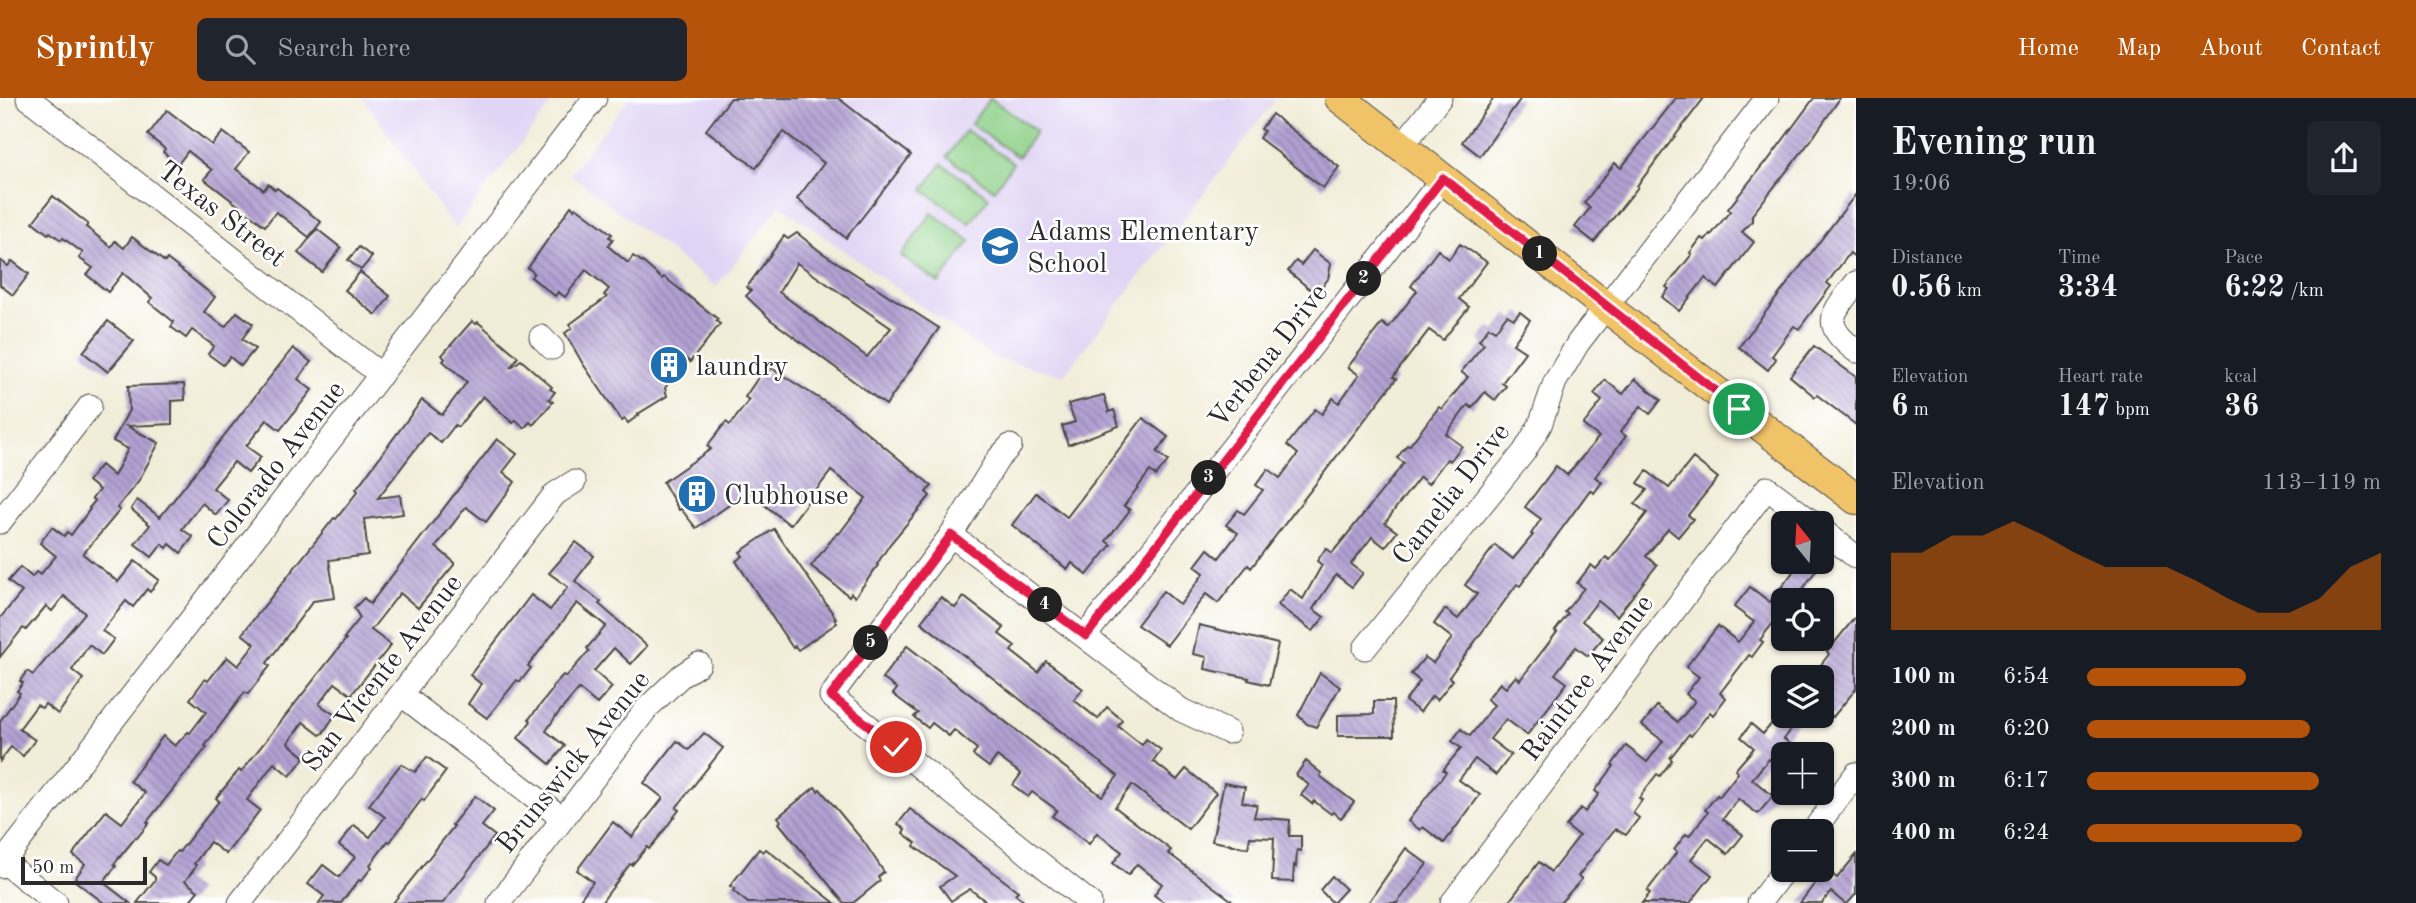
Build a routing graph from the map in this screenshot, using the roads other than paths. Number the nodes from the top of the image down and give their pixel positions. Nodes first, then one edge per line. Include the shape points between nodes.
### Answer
1 (28, 98) edge
2 (596, 98) edge
3 (1340, 98) edge
4 (1440, 98) edge
5 (1767, 98) edge
6 (1402, 146) junction
7 (1443, 178) junction
8 (1856, 283) edge
9 (1606, 307) junction
10 (1856, 351) edge
11 (381, 375) junction
12 (90, 406) dead end
13 (1010, 446) dead end
14 (574, 482) dead end
15 (1853, 490) edge
16 (1797, 511) edge
17 (0, 522) edge
18 (951, 535) junction
19 (1834, 540) edge
20 (1856, 557) edge
21 (1086, 636) junction
22 (1365, 648) dead end
23 (699, 664) dead end
24 (402, 695) junction
25 (1228, 732) dead end
26 (1856, 774) edge
27 (562, 818) junction
28 (1822, 819) edge
29 (2, 864) edge
30 (1775, 882) edge
31 (56, 903) edge
32 (240, 903) edge
33 (499, 903) edge
34 (1090, 903) edge
35 (1452, 903) edge
36 (1759, 903) edge

1 - 11 street, Texas Street
2 - 11 street, Colorado Avenue
3 - 6 main road
4 - 6 street
5 - 9 street, Camelia Drive
6 - 7 main road
7 - 9 main road
7 - 21 street, Verbena Drive
8 - 10 street via 1835,310 1833,324 1840,338
9 - 15 main road
9 - 22 street, Camelia Drive via 1555,382 1524,452
11 - 29 street, Colorado Avenue
12 - 17 street
13 - 18 street
14 - 24 street, San Vicente Avenue via 555,494
16 - 35 street, Raintree Avenue via 1767,488
18 - 21 street
18 - 34 street via 831,696
19 - 20 street
21 - 25 street via 1181,710
23 - 27 street, Brunswick Avenue via 647,708
24 - 27 street
24 - 32 street, San Vicente Avenue
26 - 28 street
27 - 33 street, Brunswick Avenue
29 - 31 street
30 - 36 street

